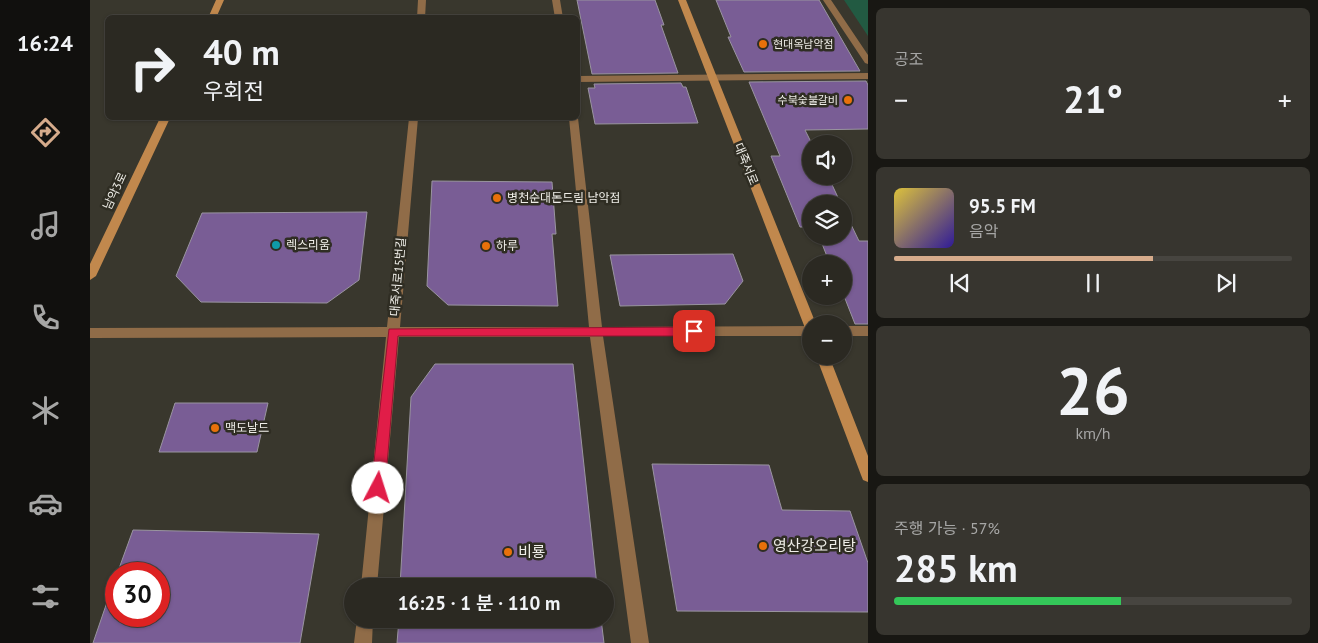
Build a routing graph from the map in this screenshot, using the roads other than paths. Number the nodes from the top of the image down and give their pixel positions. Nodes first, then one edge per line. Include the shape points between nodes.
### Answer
1 (220, 0) edge
2 (422, 0) edge
3 (556, 0) edge
4 (682, 0) edge
5 (827, 0) edge
6 (213, 15) edge
7 (421, 15) edge
8 (558, 15) edge
9 (868, 61) edge
10 (868, 76) edge
11 (712, 77) junction
12 (580, 79) edge
13 (164, 120) edge
14 (413, 120) edge
15 (573, 120) edge
16 (90, 276) edge
17 (805, 315) edge
18 (802, 330) edge
19 (852, 331) edge
20 (868, 331) edge
21 (393, 332) junction
22 (596, 332) junction
23 (90, 333) edge
24 (825, 365) edge
25 (868, 475) edge
26 (370, 578) edge
27 (365, 628) edge
28 (363, 643) edge
29 (640, 643) edge

1 - 6 street
2 - 7 street
3 - 8 street
4 - 11 street, 대죽서로
5 - 9 street
10 - 11 street
11 - 12 street
11 - 17 street, 대죽서로
13 - 16 street, 남악3로
14 - 21 street, 대죽서로15번길
15 - 22 street
18 - 22 street
19 - 20 street
21 - 22 street
21 - 23 street
21 - 26 street, 대죽서로15번길
22 - 29 street
24 - 25 street
27 - 28 street

